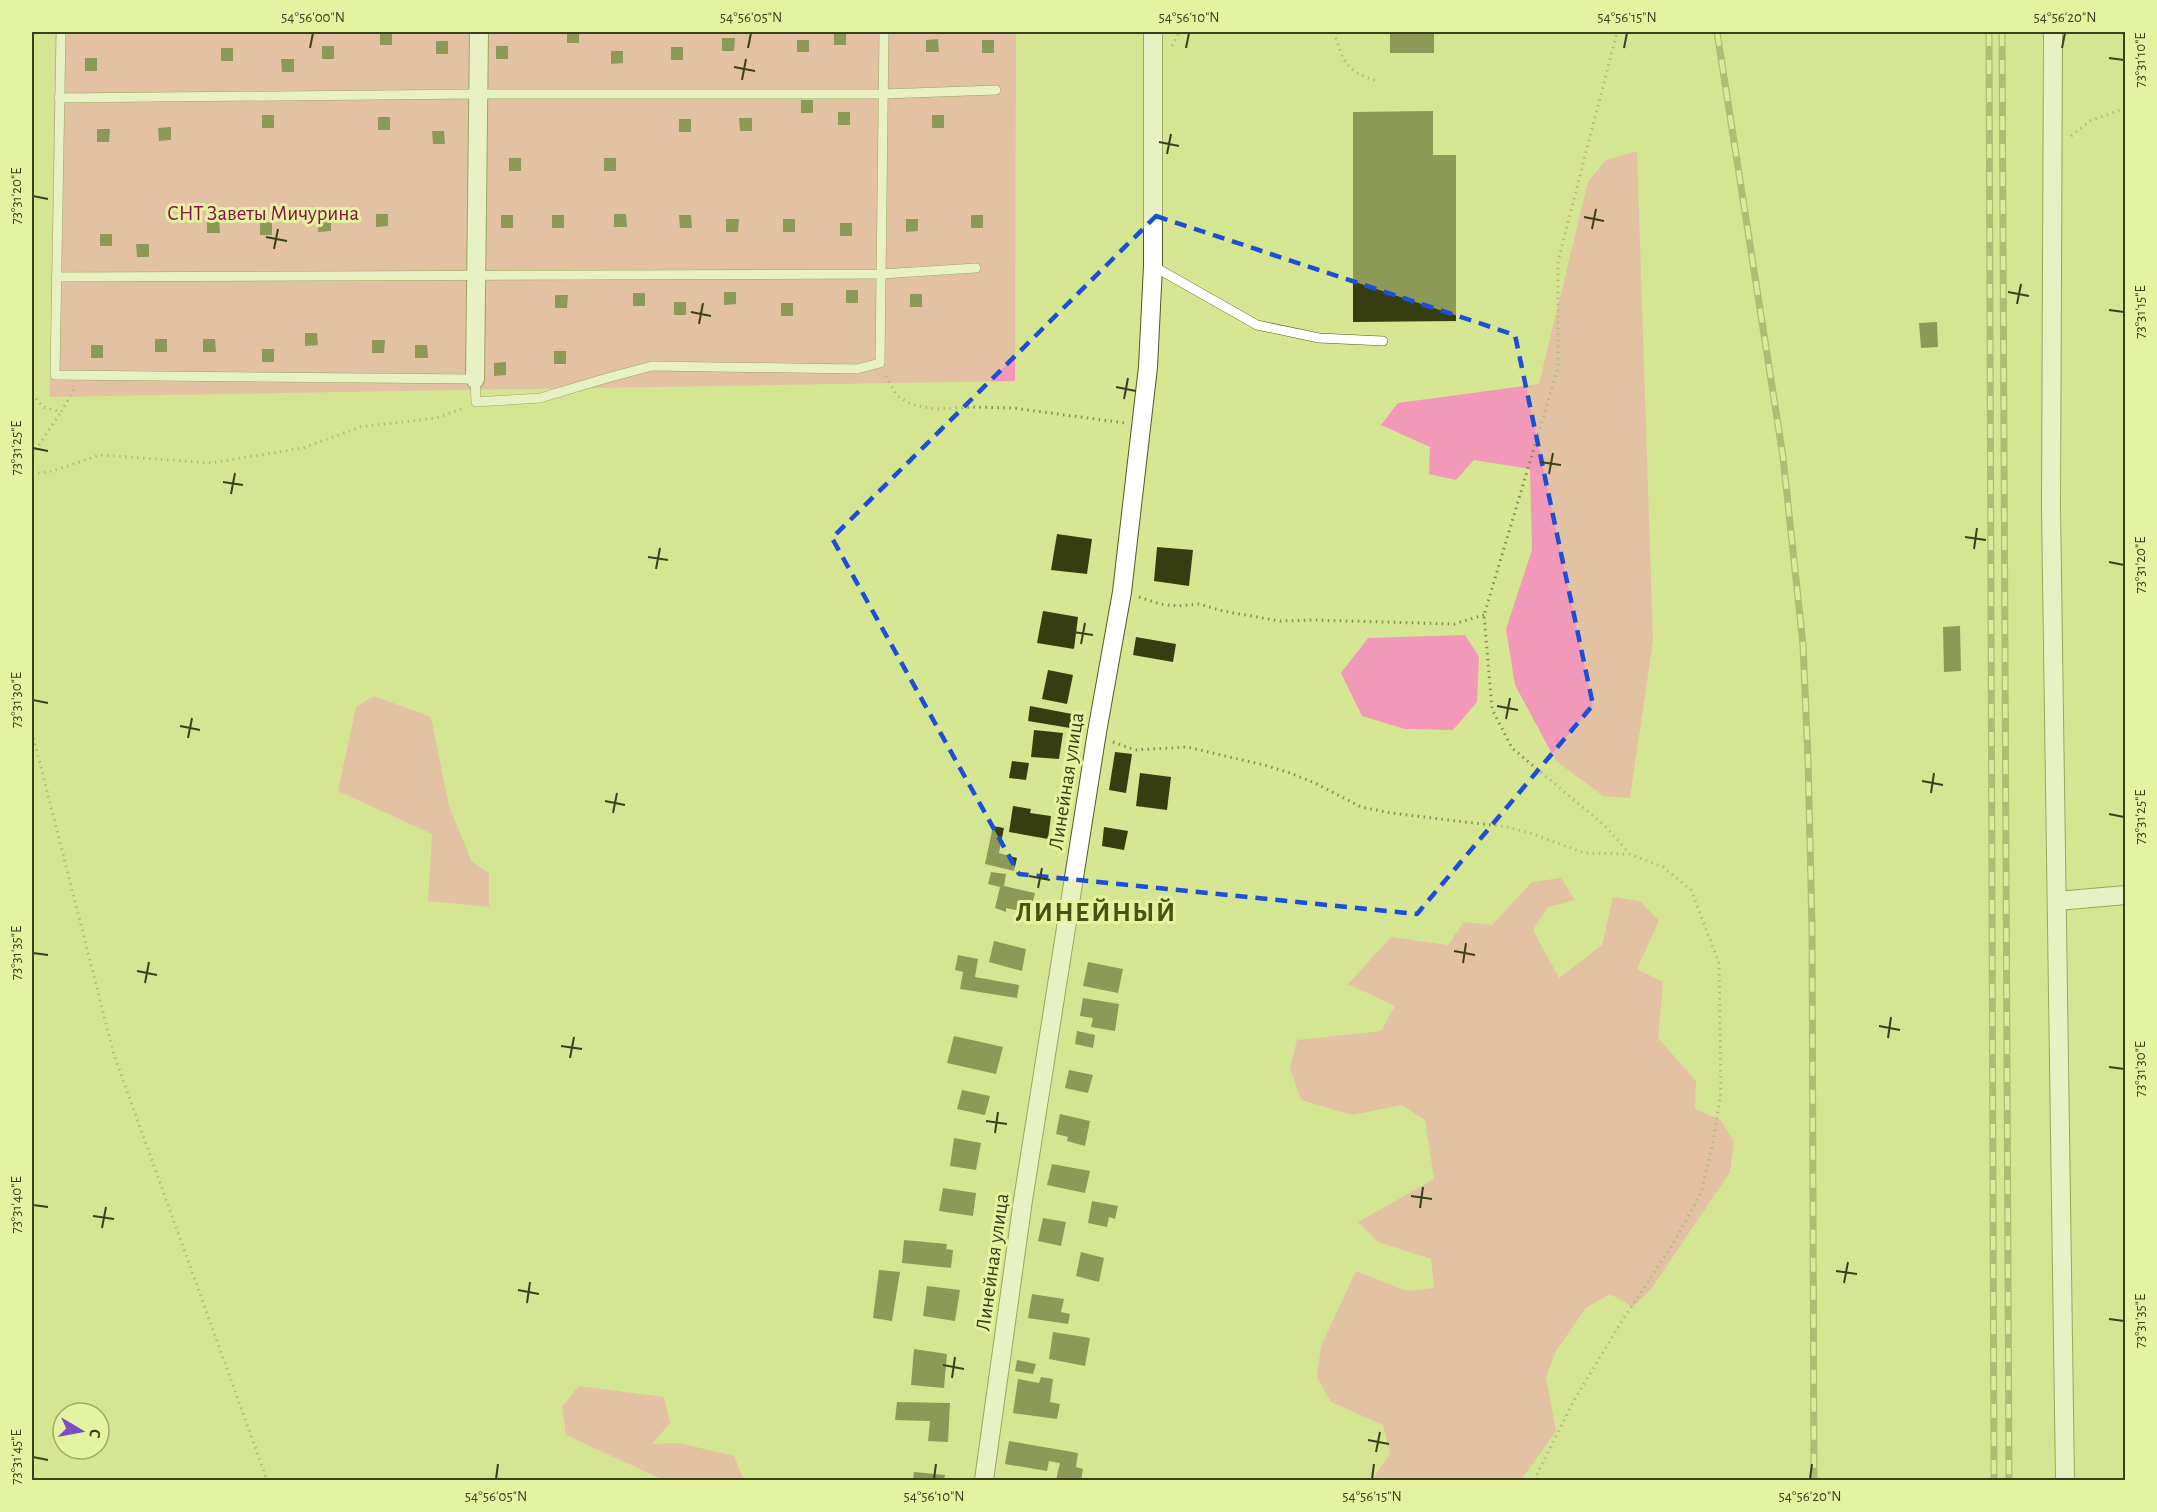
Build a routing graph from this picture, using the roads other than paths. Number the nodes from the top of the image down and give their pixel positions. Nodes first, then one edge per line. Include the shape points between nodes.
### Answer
1 (61, 32) edge
2 (479, 32) edge
3 (884, 32) edge
4 (1153, 32) edge
5 (2054, 32) edge
6 (996, 90) dead end
7 (478, 94) junction
8 (883, 94) junction
9 (58, 98) junction
10 (1153, 266) junction
11 (976, 268) dead end
12 (881, 274) junction
13 (476, 275) junction
14 (57, 278) junction
15 (1383, 341) dead end
16 (475, 379) junction
17 (2126, 895) edge
18 (2057, 901) junction
19 (984, 1480) edge
20 (2065, 1480) edge

1 - 9 lane
2 - 7 street
3 - 8 lane
4 - 10 street, Линейная улица
5 - 18 street via 2051,507
6 - 8 lane
7 - 8 lane
7 - 9 lane
7 - 13 street
8 - 12 lane
9 - 14 lane
10 - 15 lane via 1257,325 1319,338
10 - 19 street, Линейная улица via 1148,367 1122,592 1023,1200
11 - 12 lane
12 - 13 lane
12 - 16 lane via 880,363 857,369 652,366 540,398 476,402
13 - 14 lane
13 - 16 street
14 - 16 lane via 55,375
17 - 18 street
18 - 20 street

